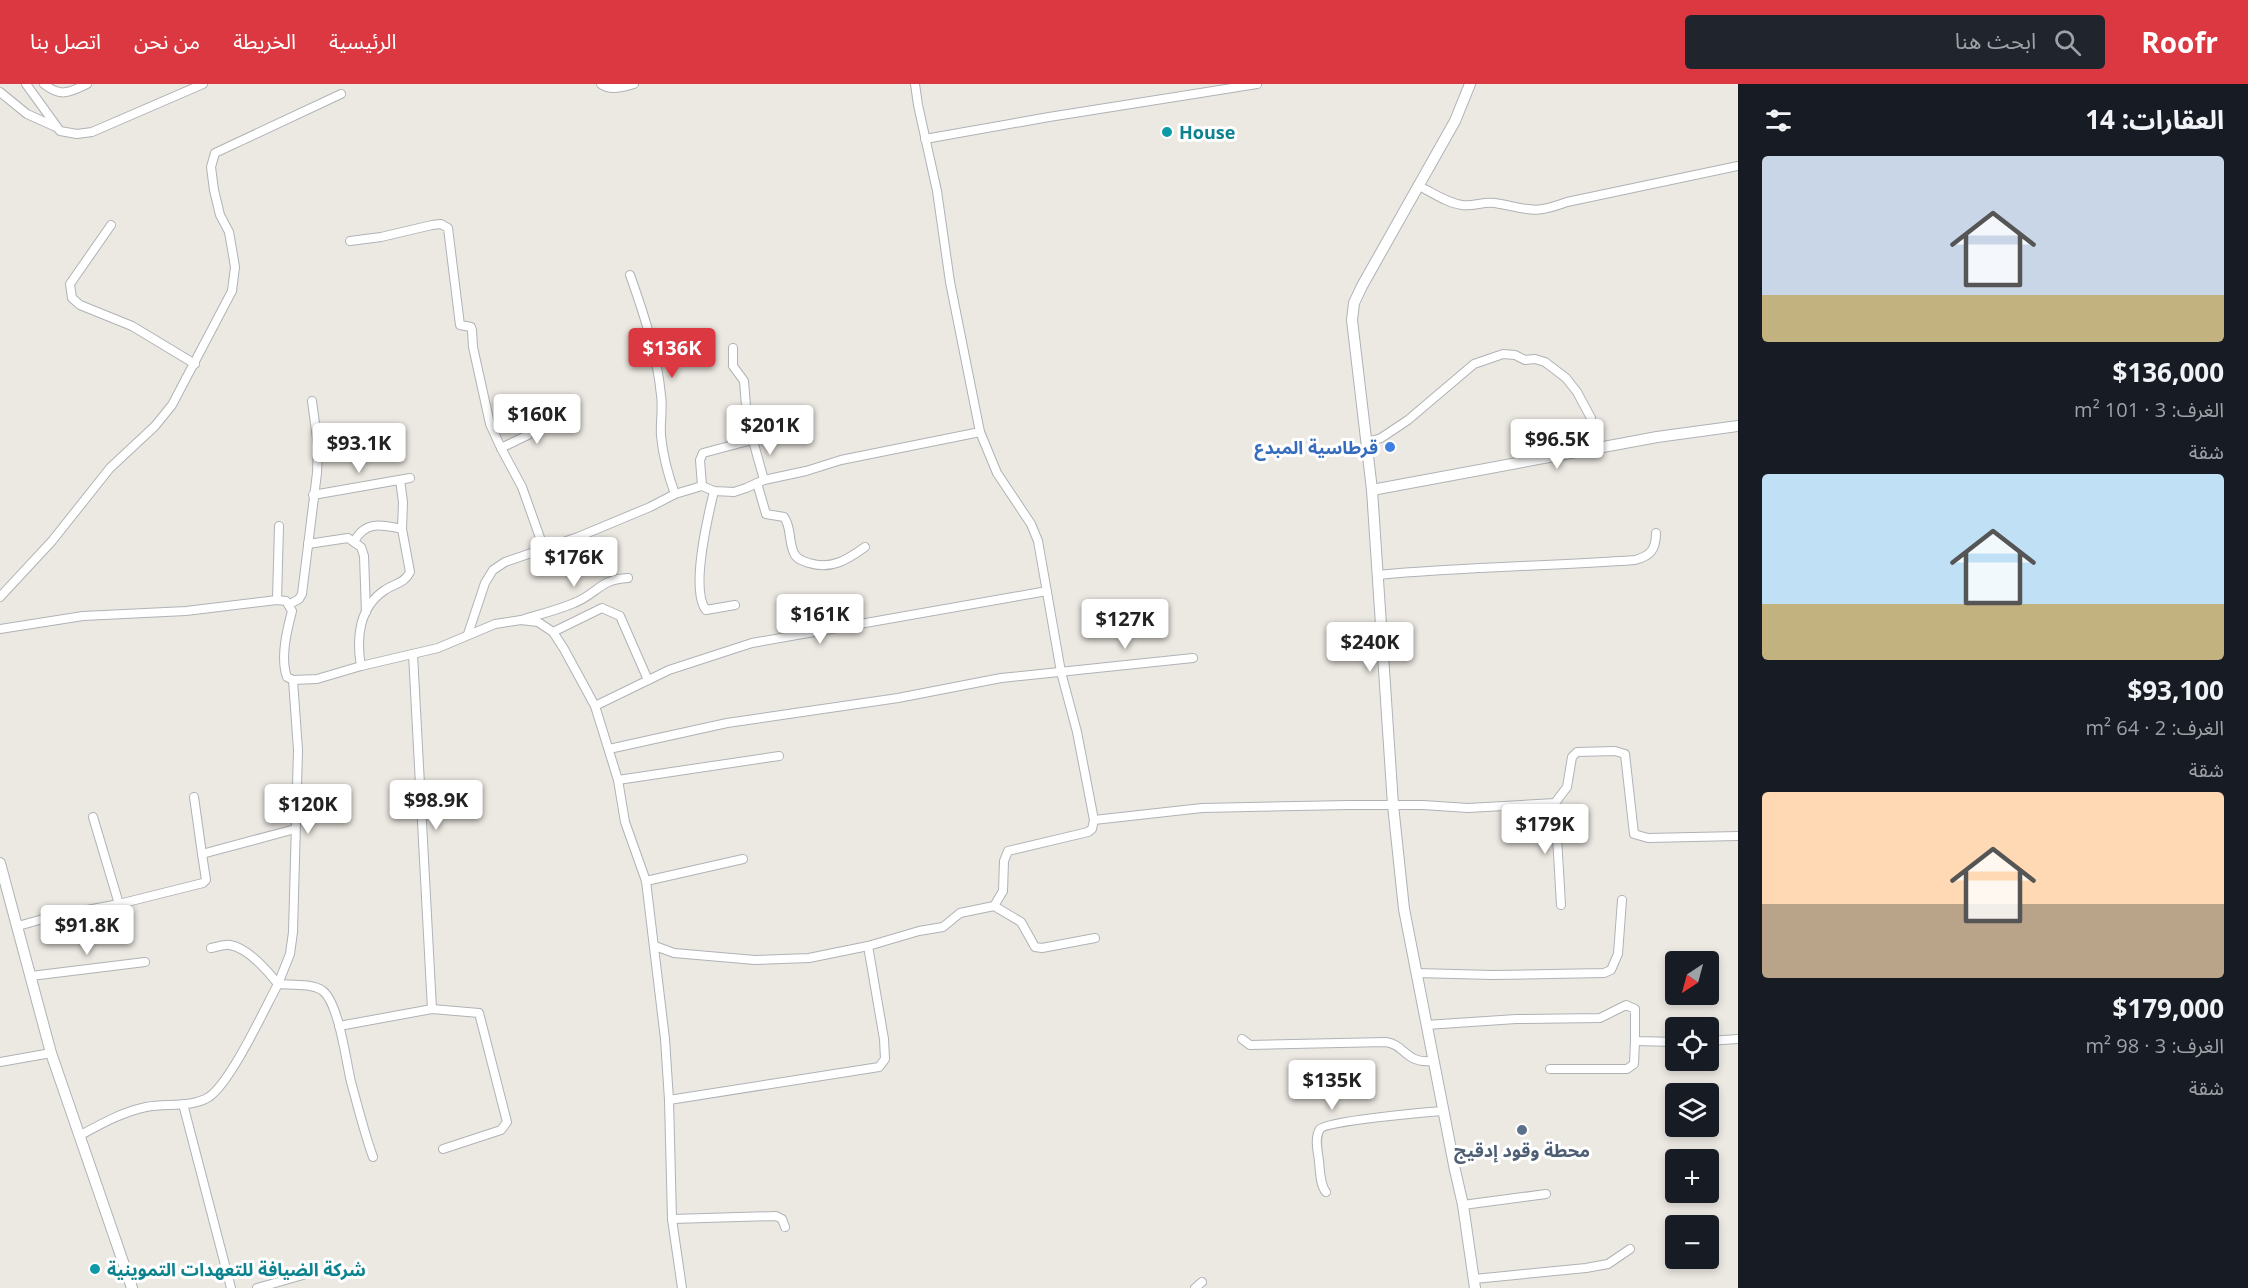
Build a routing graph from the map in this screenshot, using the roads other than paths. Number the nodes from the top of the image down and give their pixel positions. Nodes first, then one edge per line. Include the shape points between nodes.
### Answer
1 (26, 84) edge
2 (44, 84) edge
3 (87, 84) edge
4 (203, 84) edge
5 (601, 84) edge
6 (634, 84) edge
7 (915, 84) edge
8 (1257, 84) edge
9 (1470, 84) edge
10 (0, 92) edge
11 (341, 94) dead end
12 (57, 127) junction
13 (925, 139) junction
14 (1738, 166) edge
15 (1419, 186) junction
16 (111, 225) dead end
17 (350, 241) dead end
18 (630, 275) dead end
19 (733, 348) dead end
20 (195, 364) junction
21 (312, 401) dead end
22 (526, 414) dead end
23 (1738, 426) edge
24 (980, 432) junction
25 (752, 440) junction
26 (1368, 442) junction
27 (501, 448) junction
28 (1595, 448) junction
29 (410, 478) dead end
30 (400, 480) junction
31 (760, 481) junction
32 (702, 486) junction
33 (1372, 490) junction
34 (714, 491) junction
35 (675, 494) junction
36 (313, 495) junction
37 (279, 526) dead end
38 (402, 529) junction
39 (1656, 533) dead end
40 (354, 542) junction
41 (308, 544) junction
42 (865, 547) dead end
43 (544, 549) junction
44 (1378, 575) junction
45 (628, 578) dead end
46 (1047, 591) junction
47 (587, 596) junction
48 (0, 597) edge
49 (277, 600) junction
50 (290, 604) junction
51 (735, 604) dead end
52 (602, 608) junction
53 (366, 612) junction
54 (521, 620) junction
55 (0, 629) edge
56 (553, 632) junction
57 (468, 634) junction
58 (413, 654) junction
59 (1193, 658) dead end
60 (361, 666) junction
61 (1061, 672) junction
62 (293, 680) junction
63 (648, 680) junction
64 (595, 706) junction
65 (609, 749) junction
66 (779, 756) dead end
67 (618, 780) junction
68 (194, 797) dead end
69 (1555, 803) junction
70 (1393, 805) junction
71 (93, 817) dead end
72 (1094, 819) junction
73 (295, 830) junction
74 (1738, 836) edge
75 (202, 854) junction
76 (743, 859) dead end
77 (0, 863) edge
78 (646, 880) junction
79 (1622, 900) dead end
80 (119, 904) junction
81 (1561, 905) dead end
82 (994, 906) junction
83 (18, 926) junction
84 (1095, 938) dead end
85 (655, 946) junction
86 (868, 946) junction
87 (211, 948) dead end
88 (145, 962) dead end
89 (1416, 973) junction
90 (31, 976) junction
91 (278, 984) junction
92 (432, 1009) junction
93 (1426, 1025) junction
94 (339, 1026) junction
95 (1242, 1039) dead end
96 (1738, 1039) edge
97 (1719, 1040) edge
98 (1635, 1041) junction
99 (1665, 1042) edge
100 (51, 1053) junction
101 (1433, 1061) junction
102 (0, 1062) edge
103 (1550, 1069) dead end
104 (669, 1100) junction
105 (183, 1104) junction
106 (1443, 1111) junction
107 (79, 1136) junction
108 (443, 1149) dead end
109 (373, 1157) dead end
110 (1326, 1192) dead end
111 (1546, 1194) dead end
112 (1463, 1205) junction
113 (672, 1219) junction
114 (785, 1227) dead end
115 (1630, 1249) dead end
116 (303, 1275) dead end
117 (1474, 1284) edge
118 (132, 1288) edge
119 (231, 1288) edge
120 (257, 1288) edge
121 (682, 1288) edge

1 - 12 street
2 - 3 street via 66,94
4 - 12 street via 92,132 67,134
5 - 6 street via 613,88
7 - 13 street
8 - 13 street
9 - 15 street via 1455,121
10 - 12 street via 27,114
11 - 20 street via 215,153 211,167 216,200 235,267 232,291
13 - 24 street
14 - 15 street via 1535,211 1492,202 1462,205
15 - 26 street via 1362,286 1352,312
16 - 20 street via 70,284 72,298 132,326
17 - 27 street via 432,225 448,228 460,325 472,330 482,396
18 - 35 street via 652,343 661,394 661,437
19 - 25 street via 733,366 744,381
20 - 48 street via 155,426 110,468 52,541
21 - 36 street via 318,446
22 - 27 street via 528,434
23 - 28 street
24 - 31 street
24 - 46 street via 997,473 1031,524
25 - 31 street
25 - 32 street via 703,453
26 - 28 street via 1382,438 1408,420 1474,364 1503,354 1545,362 1566,378 1591,418
26 - 33 street
27 - 43 street via 522,487
28 - 33 street
29 - 30 street
30 - 36 street
30 - 38 street
31 - 34 street via 734,492
31 - 42 street via 766,514 784,517 794,554 803,561 822,566 841,563
32 - 34 street
32 - 35 street
33 - 44 street
34 - 51 street via 702,556 703,605 711,610
35 - 43 street
36 - 41 street
37 - 49 street
38 - 40 street via 374,525 363,530
38 - 53 street via 410,572 403,583 384,590
39 - 44 street via 1652,552 1635,560
40 - 41 street via 348,538
40 - 53 street via 364,556
41 - 50 street via 302,594
43 - 57 street via 493,570
44 - 70 street
45 - 47 street via 604,582
46 - 61 street
46 - 63 street via 752,643
47 - 52 street
47 - 54 street
49 - 50 street
49 - 55 street via 186,611 83,616
50 - 62 street via 284,670
52 - 56 street
52 - 63 street via 620,616
53 - 60 street via 357,644
54 - 56 street via 538,622
54 - 57 street
56 - 64 street
57 - 58 street
58 - 60 street
58 - 92 street
59 - 61 street
60 - 62 street via 317,679
61 - 65 street via 1001,678 898,698 727,723
61 - 72 street
62 - 73 street via 298,750
63 - 64 street
64 - 65 street
65 - 67 street
66 - 67 street
67 - 78 street via 625,822
68 - 75 street
69 - 70 street via 1468,808
69 - 74 street via 1567,787 1574,754 1621,751 1626,759 1634,834 1648,838
69 - 81 street
70 - 72 street via 1202,808
70 - 89 street via 1404,909
71 - 80 street
72 - 82 street via 1088,832 1008,850 1004,891
73 - 75 street
73 - 91 street via 293,932 290,954
75 - 80 street via 206,880 203,883
76 - 78 street
77 - 83 street
78 - 85 street
79 - 89 street via 1618,954 1611,970 1604,973
80 - 83 street
82 - 84 street via 1021,922 1035,947
82 - 86 street via 960,913 943,927
83 - 90 street
85 - 86 street via 674,953 779,960
85 - 104 street
86 - 104 street via 884,1039 885,1059 879,1067
87 - 91 street via 229,944 238,948 264,966
88 - 90 street
89 - 93 street
90 - 100 street
91 - 94 street via 314,987 323,992
91 - 105 street via 219,1088 208,1097
92 - 94 street
92 - 108 street via 479,1013 507,1122 501,1130
93 - 98 street via 1600,1018 1626,1005 1635,1009
93 - 101 street
94 - 109 street
95 - 101 street via 1250,1045 1386,1042 1412,1059
96 - 97 street
98 - 99 street
98 - 103 street via 1634,1064 1627,1068
100 - 102 street
100 - 107 street
101 - 106 street
104 - 113 street
105 - 107 street via 147,1107 115,1117
105 - 119 street
106 - 110 street via 1320,1128 1317,1149
106 - 112 street
107 - 118 street
111 - 112 street
112 - 117 street
113 - 114 street via 776,1216
113 - 121 street
115 - 117 street via 1608,1263 1586,1269
116 - 120 street

